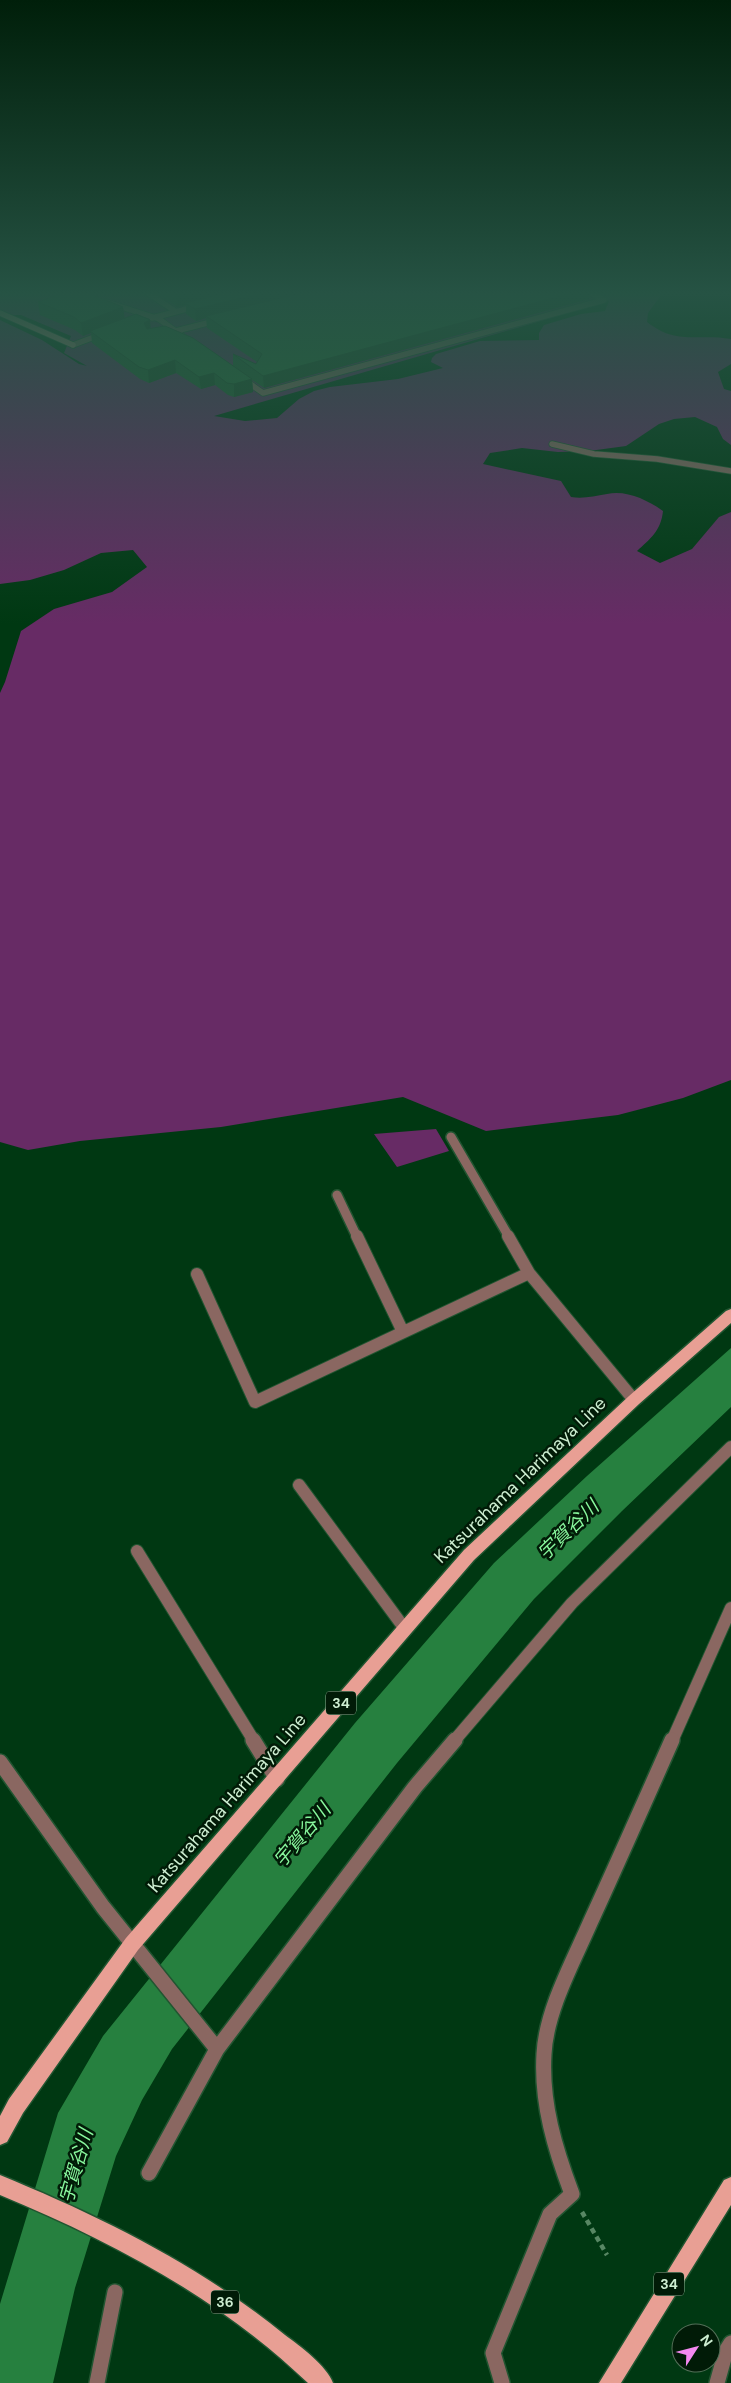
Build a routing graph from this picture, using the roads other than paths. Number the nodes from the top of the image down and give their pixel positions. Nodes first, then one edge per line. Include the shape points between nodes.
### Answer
1 (552, 444) dead end
2 (731, 471) edge
3 (450, 1137) dead end
4 (337, 1195) dead end
5 (529, 1273) junction
6 (196, 1274) dead end
7 (731, 1314) edge
8 (403, 1332) junction
9 (634, 1400) junction
10 (731, 1447) edge
11 (299, 1485) dead end
12 (137, 1551) dead end
13 (731, 1608) edge
14 (405, 1629) junction
15 (0, 1762) edge
16 (277, 1778) junction
17 (132, 1944) junction
18 (217, 2049) junction
19 (0, 2135) edge
20 (149, 2173) dead end
21 (0, 2185) edge
22 (731, 2187) edge
23 (115, 2292) dead end
24 (731, 2343) edge
25 (97, 2383) edge
26 (324, 2383) edge
27 (502, 2383) edge
28 (609, 2383) edge
29 (717, 2383) edge

1 - 2 street via 594,454 657,459
3 - 5 street
4 - 8 street
5 - 8 street
5 - 9 street
6 - 8 street via 255,1402
7 - 9 main road, Katsurahama Harimaya Line / 34
9 - 14 main road, Katsurahama Harimaya Line / 34 via 469,1554
10 - 18 street via 572,1603 414,1787
11 - 14 street
12 - 16 street
13 - 27 street via 567,1976 552,2019 544,2052 545,2093 555,2150 572,2194 550,2214 493,2353
14 - 16 main road, Katsurahama Harimaya Line / 34
15 - 17 street
16 - 17 main road, Katsurahama Harimaya Line / 34
17 - 18 street
17 - 19 main road, Katsurahama Harimaya Line / 34 via 16,2106
18 - 20 street
21 - 26 main road, 36 via 116,2237 201,2283 299,2358
22 - 28 main road, 34
23 - 25 street
24 - 29 street

